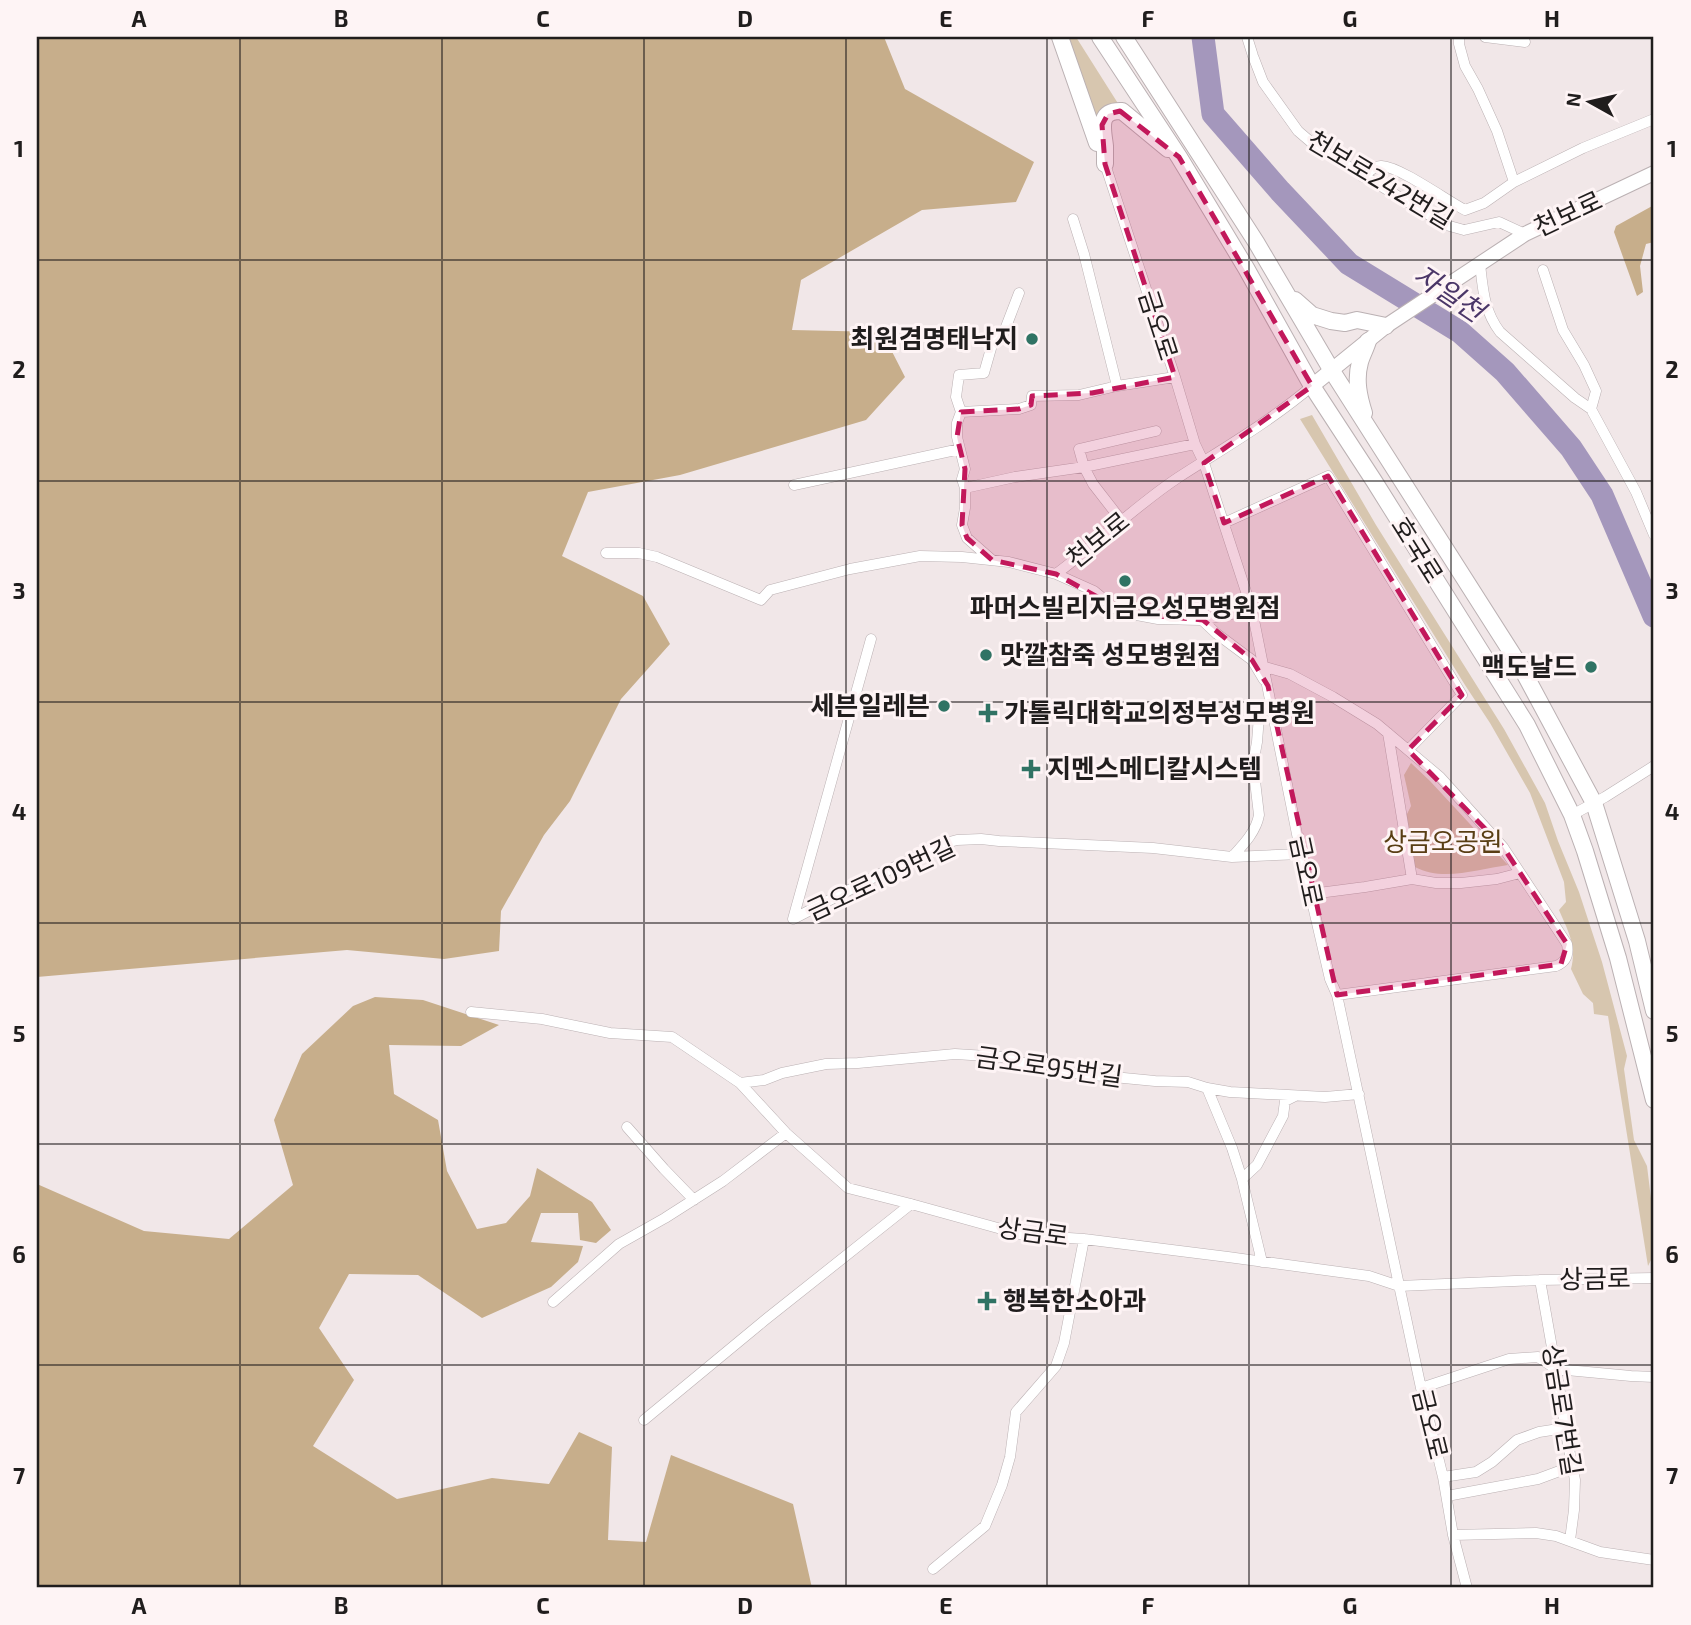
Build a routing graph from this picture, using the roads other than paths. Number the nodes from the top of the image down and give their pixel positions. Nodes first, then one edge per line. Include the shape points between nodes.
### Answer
1 (1060, 37) edge
2 (1100, 37) edge
3 (1124, 37) edge
4 (1247, 37) edge
5 (1460, 37) edge
6 (1485, 37) edge
7 (1525, 42) dead end
8 (1654, 119) edge
9 (1179, 158) junction
10 (1105, 164) junction
11 (1654, 173) edge
12 (1363, 177) junction
13 (1514, 182) junction
14 (1073, 219) dead end
15 (1525, 234) junction
16 (1480, 264) junction
17 (1543, 270) dead end
18 (1280, 284) junction
19 (1019, 293) dead end
20 (1386, 326) junction
21 (1368, 341) junction
22 (1332, 371) junction
23 (1175, 377) junction
24 (1117, 386) junction
25 (1312, 387) junction
26 (1591, 409) junction
27 (961, 412) junction
28 (1156, 431) dead end
29 (1371, 432) junction
30 (1195, 443) junction
31 (960, 449) junction
32 (1204, 463) junction
33 (1084, 467) junction
34 (794, 485) dead end
35 (965, 488) junction
36 (1121, 520) junction
37 (1224, 523) junction
38 (1654, 535) edge
39 (606, 553) dead end
40 (992, 560) junction
41 (1056, 574) junction
42 (1252, 610) junction
43 (1202, 620) junction
44 (870, 639) dead end
45 (1265, 667) junction
46 (1268, 686) junction
47 (1259, 716) dead end
48 (1527, 725) junction
49 (1388, 733) junction
50 (1408, 750) junction
51 (1566, 751) junction
52 (1654, 766) edge
53 (1594, 803) junction
54 (1572, 815) junction
55 (1301, 853) junction
56 (1232, 857) junction
57 (1520, 873) junction
58 (1412, 879) junction
59 (1311, 894) junction
60 (1337, 995) junction
61 (1654, 1011) edge
62 (471, 1012) dead end
63 (740, 1083) junction
64 (1207, 1088) junction
65 (1359, 1094) junction
66 (1296, 1096) junction
67 (1654, 1100) edge
68 (627, 1127) dead end
69 (786, 1133) junction
70 (1242, 1179) junction
71 (694, 1200) junction
72 (911, 1204) junction
73 (1084, 1239) junction
74 (1262, 1262) junction
75 (1654, 1278) edge
76 (1540, 1280) junction
77 (1399, 1286) junction
78 (553, 1302) dead end
79 (1556, 1369) junction
80 (1654, 1377) edge
81 (1421, 1388) junction
82 (644, 1420) dead end
83 (1564, 1428) junction
84 (1573, 1466) junction
85 (1443, 1477) junction
86 (1447, 1496) junction
87 (1453, 1535) junction
88 (1570, 1540) junction
89 (1654, 1560) edge
90 (933, 1569) dead end
91 (1467, 1588) edge

1 - 10 main road
2 - 9 main road, 호국로
3 - 18 main road, 호국로
4 - 12 street, 천보로242번길 via 1264,82 1298,131
5 - 13 street via 1465,66 1497,131
6 - 7 street
8 - 13 street
9 - 10 main road via 1122,111 1115,111 1102,125
9 - 25 main road, 호국로
10 - 23 street, 금오로
11 - 15 main road, 천보로
12 - 13 street via 1383,166 1465,211
12 - 15 street, 천보로242번길 via 1446,225 1464,230 1499,222
14 - 24 street
15 - 16 main road, 천보로
16 - 20 main road, 천보로
16 - 26 street via 1490,319
17 - 26 street via 1563,330 1596,391
18 - 20 main road via 1312,315
18 - 22 main road, 호국로
19 - 27 street via 1004,332 994,338 984,373 959,376 956,397
20 - 21 main road, 천보로
21 - 22 main road, 천보로
21 - 29 main road via 1357,382
22 - 25 main road, 천보로
22 - 29 main road, 호국로
23 - 24 street
23 - 30 street, 금오로
24 - 27 street via 1079,395 1032,396 1031,405 1019,409
25 - 32 street, 천보로
25 - 48 main road, 호국로
26 - 38 street
27 - 31 street via 957,424
28 - 33 street via 1079,449
29 - 51 main road, 호국로 via 1522,669
30 - 32 street, 금오로
30 - 33 street
31 - 34 street
31 - 35 street
32 - 36 street, 천보로
32 - 37 street, 금오로
33 - 35 street
33 - 36 street
35 - 40 street via 962,525 967,538
36 - 41 street, 천보로
37 - 42 street, 금오로
37 - 50 street via 1328,476 1462,695
39 - 40 street, 천보로 via 657,557 761,600 770,590 896,560 920,556
40 - 41 street, 천보로
41 - 43 street via 1094,591 1126,613
42 - 43 street
42 - 45 street, 금오로
43 - 46 street via 1252,660
44 - 56 street, 금오로109번길 via 793,919 957,840 1153,848
45 - 46 street, 금오로
45 - 49 street via 1290,674 1333,697
46 - 55 street, 금오로
47 - 56 street via 1253,764 1258,822
48 - 51 main road via 1537,730 1552,755 1559,758
48 - 54 main road, 호국로
49 - 50 street
49 - 58 street
50 - 57 street via 1440,777 1503,847
51 - 53 main road, 호국로
52 - 53 street
53 - 54 street
53 - 61 main road, 호국로
54 - 67 main road, 호국로 via 1618,958
55 - 56 street, 금오로109번길
55 - 59 street, 금오로
57 - 58 street via 1461,883
57 - 60 street via 1567,944 1568,955 1561,964
58 - 59 street
59 - 60 street, 금오로
60 - 65 street, 금오로
62 - 63 street, 상금로 via 542,1019 610,1033 672,1037
63 - 64 street, 금오로95번길 via 826,1064 955,1054 1003,1057 1051,1071 1188,1082
63 - 69 street, 상금로
64 - 66 street, 금오로95번길
64 - 70 street
65 - 66 street, 금오로95번길
65 - 77 street, 금오로
66 - 70 street via 1285,1101 1283,1115 1257,1165
68 - 71 street
69 - 71 street
69 - 72 street, 상금로 via 848,1188
70 - 74 street
71 - 78 street via 619,1244
72 - 73 street, 상금로 via 1023,1235
72 - 82 street
73 - 74 street, 상금로
73 - 90 street via 1064,1343 1056,1366 1016,1412 1010,1457 985,1526
74 - 77 street, 상금로 via 1369,1276
75 - 76 street, 상금로
76 - 77 street, 상금로
76 - 79 street, 상금로7번길
77 - 81 street, 금오로
79 - 80 street
79 - 81 street via 1538,1357 1509,1359
79 - 83 street, 상금로7번길
81 - 85 street, 금오로
83 - 84 street, 상금로7번길
83 - 85 street via 1517,1440 1476,1472
84 - 86 street via 1538,1479
84 - 88 street, 상금로7번길
85 - 86 street, 금오로
86 - 87 street, 금오로
87 - 88 street via 1536,1534
87 - 91 street, 금오로
88 - 89 street via 1600,1552

